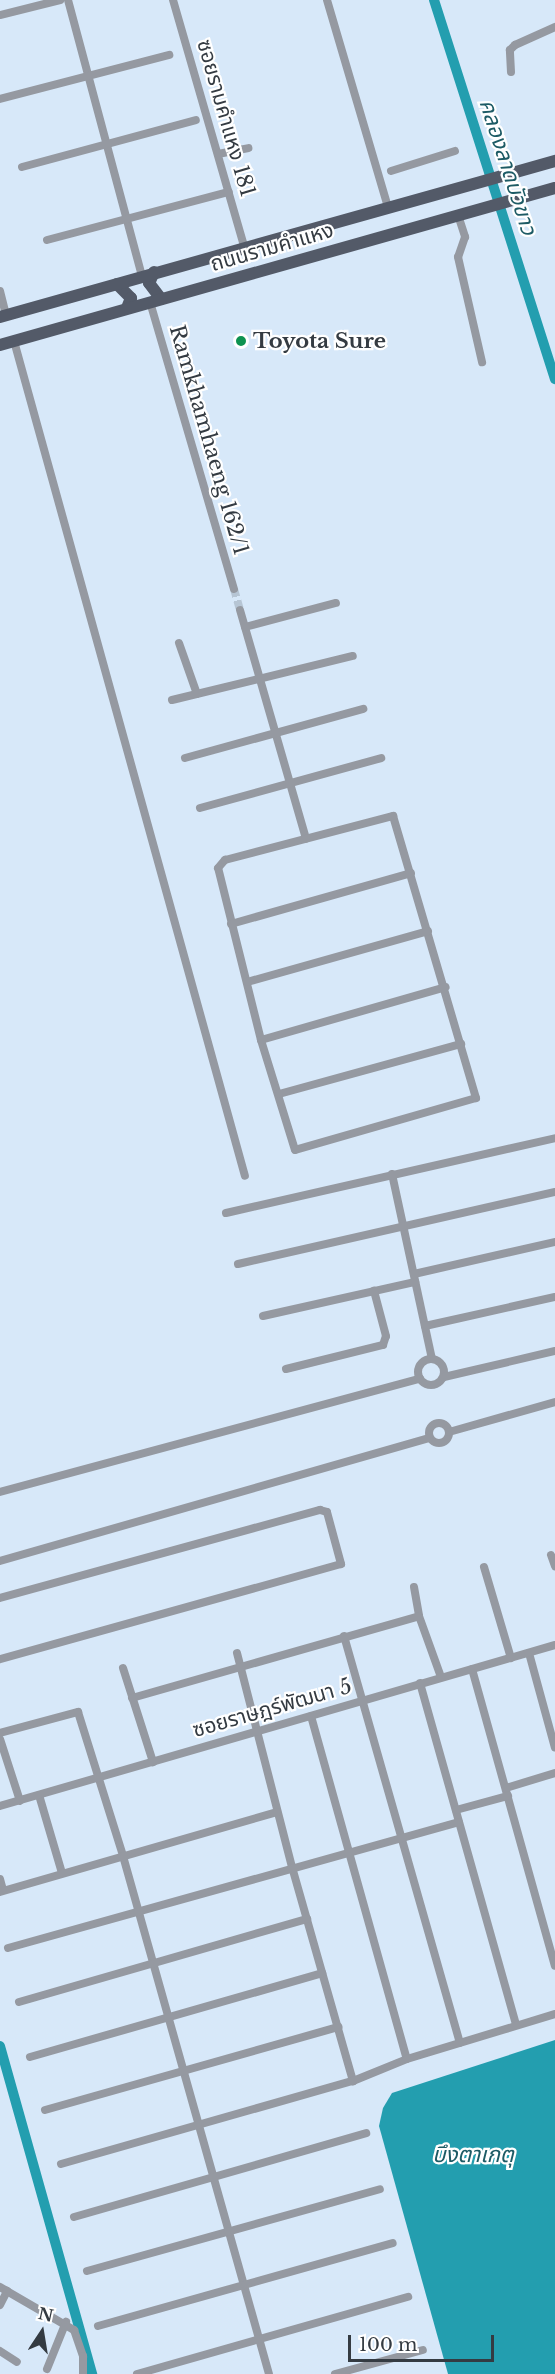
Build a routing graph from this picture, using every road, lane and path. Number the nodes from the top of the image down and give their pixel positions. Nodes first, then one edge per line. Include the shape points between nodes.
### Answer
1 (60, 0) edge
2 (68, 0) edge
3 (173, 0) edge
4 (327, 0) edge
5 (0, 15) edge
6 (555, 27) edge
7 (169, 55) dead end
8 (511, 72) dead end
9 (88, 77) junction
10 (0, 99) edge
11 (196, 120) dead end
12 (106, 143) junction
13 (248, 148) dead end
14 (455, 151) dead end
15 (218, 154) junction
16 (555, 160) edge
17 (22, 167) dead end
18 (391, 171) dead end
19 (555, 188) edge
20 (229, 192) junction
21 (388, 207) junction
22 (458, 215) junction
23 (127, 218) junction
24 (47, 240) dead end
25 (244, 246) junction
26 (148, 274) junction
27 (117, 284) junction
28 (0, 291) edge
29 (155, 300) junction
30 (127, 308) junction
31 (3, 316) edge
32 (14, 341) junction
33 (0, 345) edge
34 (482, 362) dead end
35 (234, 589) tunnel mouth
36 (336, 603) dead end
37 (240, 610) tunnel mouth
38 (245, 627) junction
39 (179, 643) dead end
40 (353, 656) dead end
41 (260, 679) junction
42 (197, 694) junction
43 (172, 700) dead end
44 (363, 709) dead end
45 (274, 734) junction
46 (185, 758) dead end
47 (381, 758) dead end
48 (290, 783) junction
49 (200, 808) dead end
50 (306, 839) junction
51 (411, 873) junction
52 (231, 924) junction
53 (428, 931) junction
54 (247, 982) junction
55 (446, 987) junction
56 (261, 1040) junction
57 (461, 1044) junction
58 (279, 1094) junction
59 (555, 1138) edge
60 (392, 1174) junction
61 (245, 1176) dead end
62 (555, 1192) edge
63 (226, 1213) dead end
64 (403, 1225) junction
65 (555, 1242) edge
66 (238, 1264) dead end
67 (414, 1278) junction
68 (374, 1291) junction
69 (555, 1297) edge
70 (263, 1316) dead end
71 (425, 1326) junction
72 (555, 1351) edge
73 (432, 1359) junction
74 (286, 1369) dead end
75 (444, 1377) junction
76 (420, 1379) junction
77 (555, 1402) edge
78 (449, 1432) junction
79 (429, 1438) junction
80 (0, 1492) edge
81 (551, 1555) dead end
82 (0, 1561) edge
83 (555, 1566) edge
84 (484, 1567) dead end
85 (414, 1587) dead end
86 (0, 1598) edge
87 (419, 1616) junction
88 (344, 1636) junction
89 (555, 1645) edge
90 (237, 1653) dead end
91 (529, 1653) junction
92 (511, 1658) junction
93 (0, 1659) edge
94 (239, 1666) junction
95 (123, 1668) dead end
96 (472, 1670) junction
97 (441, 1677) junction
98 (420, 1683) junction
99 (132, 1698) junction
100 (365, 1700) junction
101 (312, 1716) junction
102 (258, 1731) junction
103 (0, 1733) edge
104 (0, 1739) edge
105 (555, 1748) edge
106 (153, 1762) junction
107 (555, 1773) edge
108 (99, 1778) junction
109 (507, 1792) junction
110 (39, 1795) junction
111 (20, 1801) junction
112 (0, 1806) edge
113 (456, 1810) junction
114 (277, 1812) junction
115 (459, 1822) junction
116 (404, 1837) junction
117 (350, 1852) junction
118 (123, 1856) junction
119 (291, 1868) junction
120 (62, 1873) junction
121 (0, 1879) edge
122 (2, 1891) edge
123 (138, 1909) junction
124 (307, 1919) junction
125 (8, 1948) dead end
126 (153, 1963) junction
127 (555, 1966) edge
128 (322, 1973) junction
129 (19, 2002) dead end
130 (555, 2014) edge
131 (166, 2016) junction
132 (516, 2025) junction
133 (338, 2027) junction
134 (460, 2043) junction
135 (30, 2057) dead end
136 (407, 2059) junction
137 (181, 2070) junction
138 (353, 2081) junction
139 (45, 2110) dead end
140 (197, 2124) junction
141 (366, 2133) dead end
142 (61, 2164) dead end
143 (213, 2178) junction
144 (380, 2188) dead end
145 (75, 2217) dead end
146 (228, 2232) junction
147 (393, 2243) dead end
148 (87, 2271) dead end
149 (243, 2285) junction
150 (3, 2289) edge
151 (408, 2297) dead end
152 (0, 2304) edge
153 (66, 2322) junction
154 (98, 2326) dead end
155 (259, 2339) junction
156 (423, 2350) dead end
157 (0, 2351) edge
158 (17, 2362) dead end
159 (47, 2369) dead end
160 (83, 2374) edge
161 (137, 2374) edge
162 (269, 2374) edge
163 (335, 2374) edge

1 - 5 street
2 - 9 street
3 - 15 street, ซอยรามคำแหง 181
4 - 21 street
6 - 8 street via 510,50
7 - 9 street
9 - 10 street
9 - 12 street
11 - 12 street
12 - 17 street
12 - 23 street
13 - 15 street
14 - 18 street
15 - 20 street, ซอยรามคำแหง 181
16 - 21 main road, ถนนรามคำแหง
19 - 22 main road, ถนนรามคำแหง
20 - 23 street
20 - 25 street, ซอยรามคำแหง 181
21 - 25 main road, ถนนรามคำแหง
22 - 29 main road, ถนนรามคำแหง
22 - 34 street via 465,237 458,257
23 - 24 street
23 - 26 street
25 - 26 main road, ถนนรามคำแหง
26 - 27 main road, ถนนรามคำแหง
26 - 29 main road
27 - 30 main road via 131,298
27 - 31 main road, ถนนรามคำแหง
28 - 31 street
29 - 30 main road, ถนนรามคำแหง
29 - 35 street, Ramkhamhaeng 162/1
30 - 32 main road, ถนนรามคำแหง
32 - 33 main road, ถนนรามคำแหง
32 - 61 street
36 - 38 street
37 - 38 street
38 - 41 street
39 - 42 street
40 - 41 street
41 - 42 street
41 - 45 street
42 - 43 street
44 - 45 street
45 - 46 street
45 - 48 street
47 - 48 street
48 - 49 street
48 - 50 street
50 - 51 street via 393,816
50 - 52 street via 220,862 218,868
51 - 52 street
51 - 53 street
52 - 54 street
53 - 54 street
53 - 55 street
54 - 56 street
55 - 56 street
55 - 57 street
56 - 58 street
57 - 58 street
57 - 58 street via 476,1098 296,1150
59 - 60 street
60 - 63 street
60 - 64 street
62 - 64 street
64 - 66 street
64 - 67 street
65 - 67 street
67 - 68 street
67 - 71 street
68 - 70 street
68 - 74 street via 386,1336 383,1345
69 - 71 street
71 - 73 street
72 - 75 street
73 - 75 street via 445,1369
73 - 76 street via 420,1366
75 - 76 street via 434,1386
76 - 80 street
77 - 78 street
78 - 79 street via 442,1444
78 - 79 street via 438,1423 432,1425
79 - 82 street
81 - 83 street
84 - 92 street
85 - 87 street
86 - 93 street via 320,1510 327,1512 341,1564
87 - 88 street
87 - 97 street
88 - 94 street
88 - 100 street
89 - 91 street, ซอยราษฎร์พัฒนา 5
90 - 94 street
91 - 92 street, ซอยราษฎร์พัฒนา 5
91 - 105 street
92 - 96 street, ซอยราษฎร์พัฒนา 5
94 - 99 street
94 - 102 street
95 - 99 street
96 - 97 street, ซอยราษฎร์พัฒนา 5
96 - 109 street
97 - 98 street, ซอยราษฎร์พัฒนา 5
98 - 100 street, ซอยราษฎร์พัฒนา 5
98 - 113 street
99 - 106 street
100 - 101 street, ซอยราษฎร์พัฒนา 5
100 - 116 street
101 - 102 street, ซอยราษฎร์พัฒนา 5
101 - 117 street
102 - 106 street, ซอยราษฎร์พัฒนา 5
102 - 114 street
103 - 108 street via 77,1711
104 - 111 street
106 - 108 street, ซอยราษฎร์พัฒนา 5
107 - 109 street
108 - 110 street, ซอยราษฎร์พัฒนา 5
108 - 118 street
109 - 113 street
109 - 127 street
110 - 111 street, ซอยราษฎร์พัฒนา 5
110 - 120 street
111 - 112 street, ซอยราษฎร์พัฒนา 5
113 - 115 street
114 - 118 street
114 - 119 street
115 - 116 street
115 - 132 street
116 - 117 street
116 - 134 street
117 - 119 street
117 - 136 street
118 - 120 street
118 - 123 street
119 - 123 street
119 - 124 street
120 - 122 street
121 - 122 street
123 - 125 street
123 - 126 street
124 - 126 street
124 - 128 street
126 - 129 street
126 - 131 street
128 - 131 street
128 - 133 street
130 - 132 street
131 - 135 street
131 - 137 street
132 - 134 street
133 - 137 street
133 - 138 street
134 - 136 street
136 - 138 street
137 - 139 street
137 - 140 street
138 - 140 street
140 - 142 street
140 - 143 street
141 - 143 street
143 - 145 street
143 - 146 street
144 - 146 street
146 - 148 street
146 - 149 street
147 - 149 street
149 - 154 street
149 - 155 street
150 - 152 street
150 - 153 street
151 - 155 street
153 - 159 street
153 - 160 street via 79,2338
155 - 161 street
155 - 162 street
156 - 163 street
157 - 158 street

